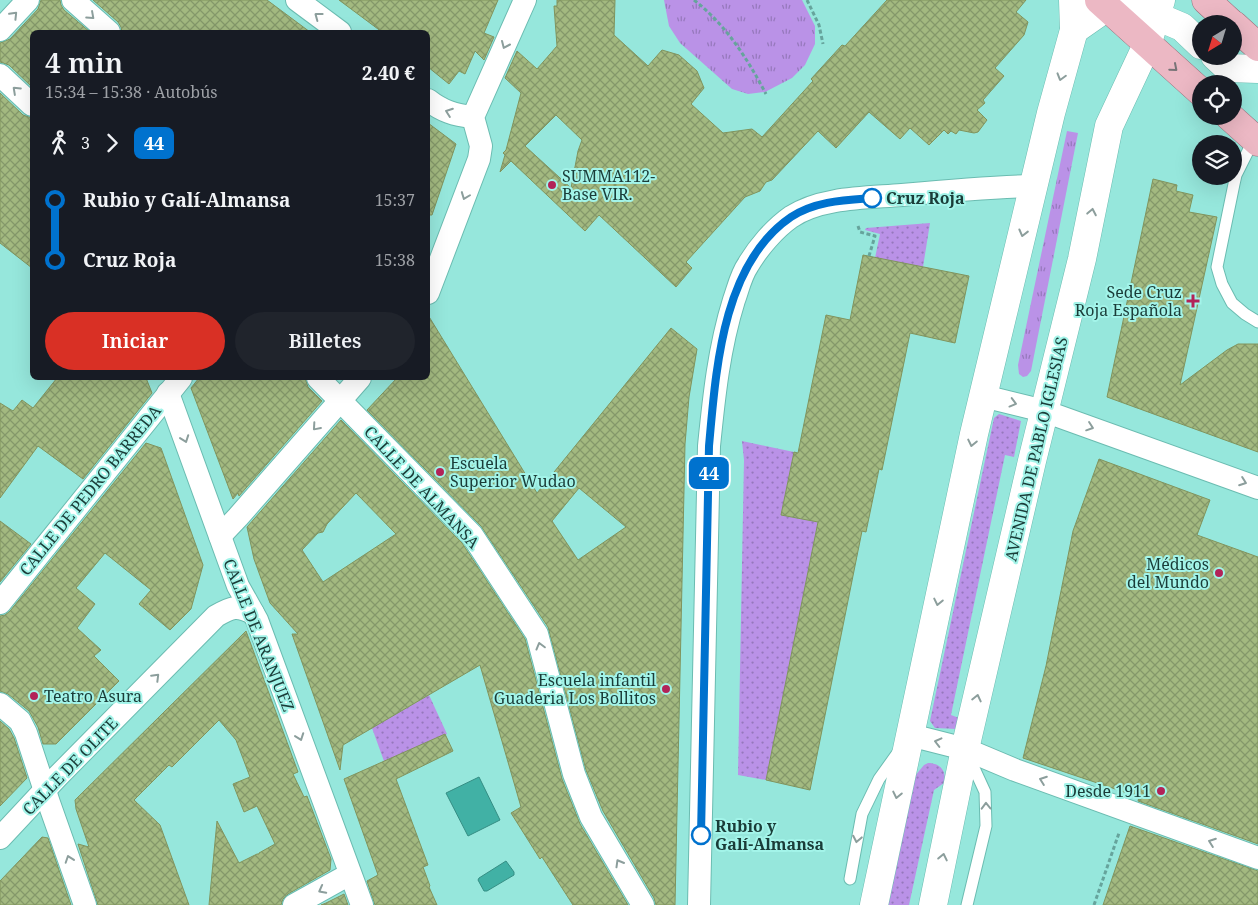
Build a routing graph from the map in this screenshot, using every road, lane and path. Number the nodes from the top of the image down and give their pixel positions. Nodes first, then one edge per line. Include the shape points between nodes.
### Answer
1 (28, 0) edge
2 (73, 0) edge
3 (297, 0) edge
4 (525, 0) edge
5 (694, 0) edge
6 (807, 0) edge
7 (1073, 0) edge
8 (1206, 0) edge
9 (1103, 3) edge
10 (1159, 8) edge
11 (1223, 15) edge
12 (0, 30) edge
13 (107, 30) edge
14 (337, 30) edge
15 (1074, 30) junction
16 (1242, 32) edge
17 (1192, 36) edge
18 (823, 44) dead end
19 (1147, 45) junction
20 (1258, 47) edge
21 (1224, 65) edge
22 (1258, 69) edge
23 (0, 76) edge
24 (1192, 84) edge
25 (766, 94) dead end
26 (430, 102) edge
27 (30, 103) edge
28 (473, 116) junction
29 (1239, 125) edge
30 (1256, 140) edge
31 (1034, 186) junction
32 (858, 226) dead end
33 (869, 256) dead end
34 (430, 288) edge
35 (1258, 322) edge
36 (320, 380) edge
37 (358, 380) edge
38 (175, 385) edge
39 (983, 396) junction
40 (340, 401) junction
41 (1044, 411) junction
42 (1258, 488) edge
43 (220, 536) junction
44 (0, 603) edge
45 (253, 613) junction
46 (0, 704) edge
47 (910, 735) junction
48 (965, 749) junction
49 (45, 790) junction
50 (0, 838) edge
51 (1114, 847) dead end
52 (1258, 858) edge
53 (350, 874) junction
54 (850, 879) dead end
55 (85, 905) edge
56 (294, 905) edge
57 (362, 905) edge
58 (643, 905) edge
59 (699, 905) edge
60 (874, 905) edge
61 (933, 905) edge
62 (967, 905) edge
63 (1094, 905) edge

12 -> 1 street
2 -> 13 street
14 -> 3 street
4 -> 28 street
5 - 25 path via 735,41
6 - 18 path
7 - 15 street
8 - 11 main road
9 - 10 street
9 - 15 street
9 - 19 main road
10 - 17 street
10 - 19 street, AVENIDA DE PABLO IGLESIAS
15 -> 31 street
16 - 20 main road
19 -> 24 main road
41 -> 19 street, AVENIDA DE PABLO IGLESIAS via 1082,259 1109,126
21 - 22 street via 1228,68
27 -> 23 street
28 -> 26 street via 456,115
28 -> 34 street via 481,146 479,159
29 - 30 main road
30 - 35 lane via 1236,175 1217,267 1232,303
31 -> 39 street
31 - 59 street via 834,201 792,217 774,232 747,266 721,348 709,446
32 - 33 path via 860,232 875,236
36 - 40 street, CALLE DE ALMANSA
37 - 40 street
38 -> 43 street, CALLE DE ARANJUEZ
38 - 44 street, CALLE DE PEDRO BARREDA
39 -> 41 street
39 -> 47 street
40 -> 43 street
58 -> 40 street, CALLE DE ALMANSA via 591,817 574,774 538,634 472,536
41 -> 42 street
48 -> 41 street, AVENIDA DE PABLO IGLESIAS
43 - 45 street, CALLE DE ARANJUEZ via 238,586
49 -> 45 street, CALLE DE OLITE via 216,616 241,607
45 -> 53 street, CALLE DE ARANJUEZ
46 - 49 street via 20,721
48 -> 47 street
47 -> 54 lane via 879,779 862,814
47 -> 60 street
52 -> 48 street
61 -> 48 street, AVENIDA DE PABLO IGLESIAS
62 -> 48 lane via 986,826 985,792
49 - 50 street, CALLE DE OLITE
55 -> 49 street
51 - 63 path
53 -> 56 street
53 - 57 street, CALLE DE ARANJUEZ

